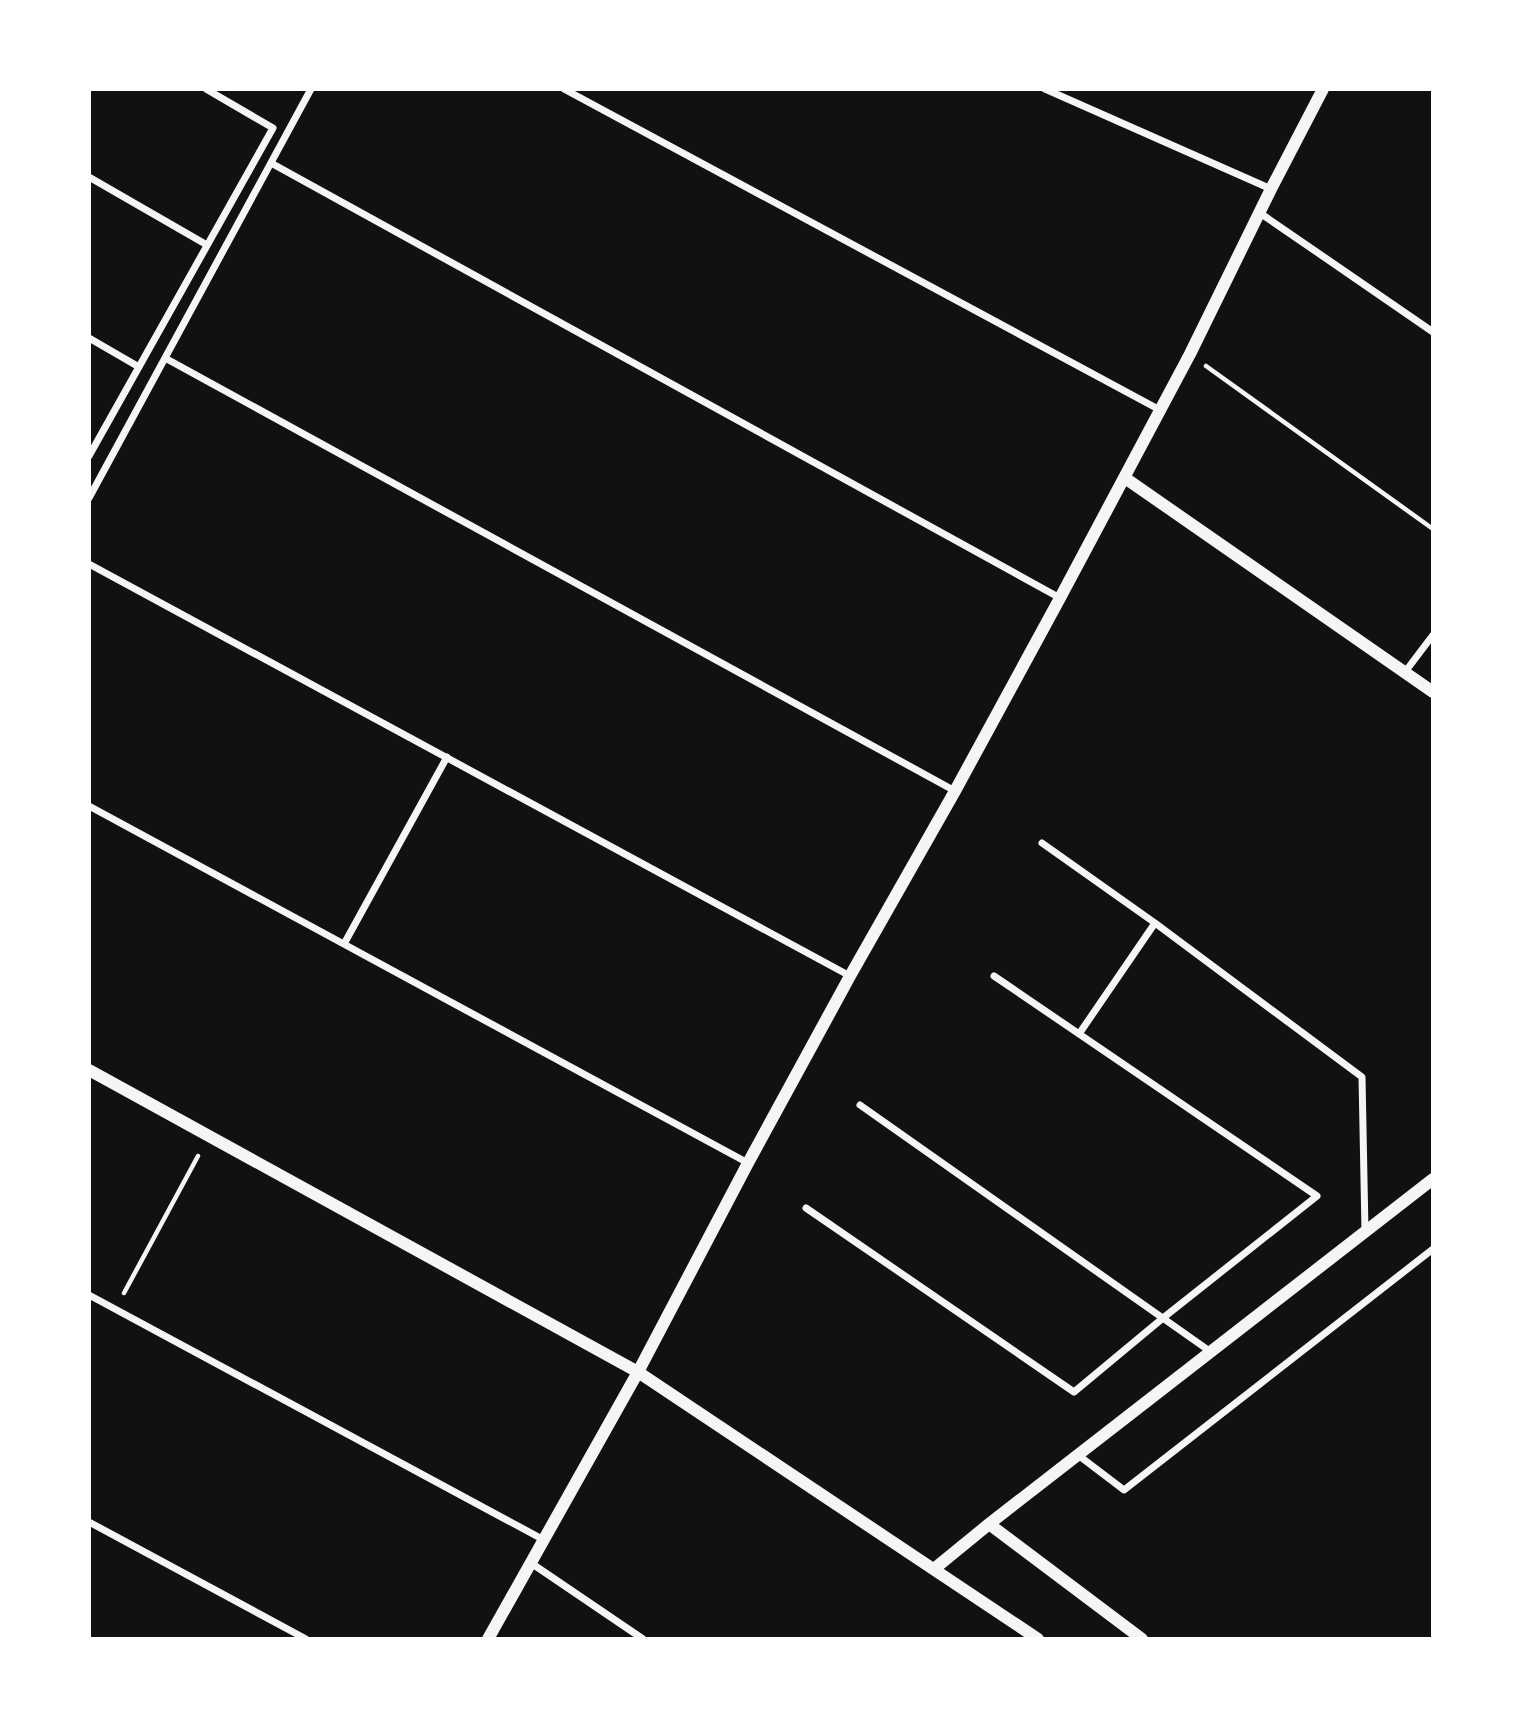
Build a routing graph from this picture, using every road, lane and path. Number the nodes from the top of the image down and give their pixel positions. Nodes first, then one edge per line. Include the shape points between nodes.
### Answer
1 (206, 89) edge
2 (311, 89) edge
3 (564, 89) edge
4 (1045, 89) edge
5 (1323, 89) edge
6 (271, 163) junction
7 (89, 177) edge
8 (1271, 189) junction
9 (1260, 213) junction
10 (207, 246) junction
11 (1433, 332) edge
12 (89, 338) edge
13 (1191, 354) junction
14 (165, 358) junction
15 (139, 367) junction
16 (1160, 411) junction
17 (89, 456) edge
18 (1125, 478) junction
19 (89, 498) edge
20 (1433, 529) edge
21 (89, 564) edge
22 (1060, 598) junction
23 (1433, 635) edge
24 (1405, 673) junction
25 (1433, 692) edge
26 (447, 757) junction
27 (955, 791) junction
28 (89, 806) edge
29 (1042, 844) dead end
30 (1155, 923) junction
31 (344, 944) junction
32 (850, 976) junction
33 (995, 976) dead end
34 (1079, 1034) junction
35 (89, 1070) edge
36 (860, 1105) dead end
37 (209, 1136) junction
38 (748, 1163) junction
39 (1433, 1179) edge
40 (806, 1208) dead end
41 (1365, 1232) junction
42 (1433, 1250) edge
43 (89, 1295) edge
44 (116, 1309) junction
45 (1164, 1318) junction
46 (1211, 1352) junction
47 (638, 1372) junction
48 (1078, 1455) junction
49 (89, 1522) edge
50 (989, 1524) junction
51 (544, 1539) junction
52 (531, 1563) junction
53 (934, 1570) junction
54 (306, 1639) edge
55 (488, 1639) edge
56 (643, 1639) edge
57 (1038, 1639) edge
58 (1142, 1639) edge

1 - 10 street via 273,128
2 - 6 street
3 - 16 street
4 - 8 street
5 - 8 street
6 - 14 street
6 - 22 street
7 - 10 street
8 - 9 street
9 - 11 street
9 - 13 street
10 - 15 street
12 - 15 street
13 - 16 street
13 - 20 path
14 - 19 street
14 - 27 street
15 - 17 street
16 - 18 street
18 - 22 street
18 - 24 street
21 - 26 street
22 - 27 street
23 - 24 street
24 - 25 street
26 - 31 street
26 - 32 street
27 - 32 street
28 - 31 street
29 - 30 street
30 - 34 street
30 - 41 street via 1362,1077
31 - 38 street
32 - 38 street
33 - 34 street
34 - 45 street via 1317,1196
35 - 37 street
36 - 45 street
37 - 44 path
37 - 47 street
38 - 47 street
39 - 41 street
40 - 45 street via 1074,1392
41 - 46 street
42 - 48 street via 1124,1490
43 - 44 street
44 - 51 street
45 - 46 street
46 - 48 street
47 - 51 street
47 - 53 street
48 - 50 street
49 - 54 street
50 - 53 street
50 - 58 street
51 - 52 street
52 - 55 street
52 - 56 street
53 - 57 street

